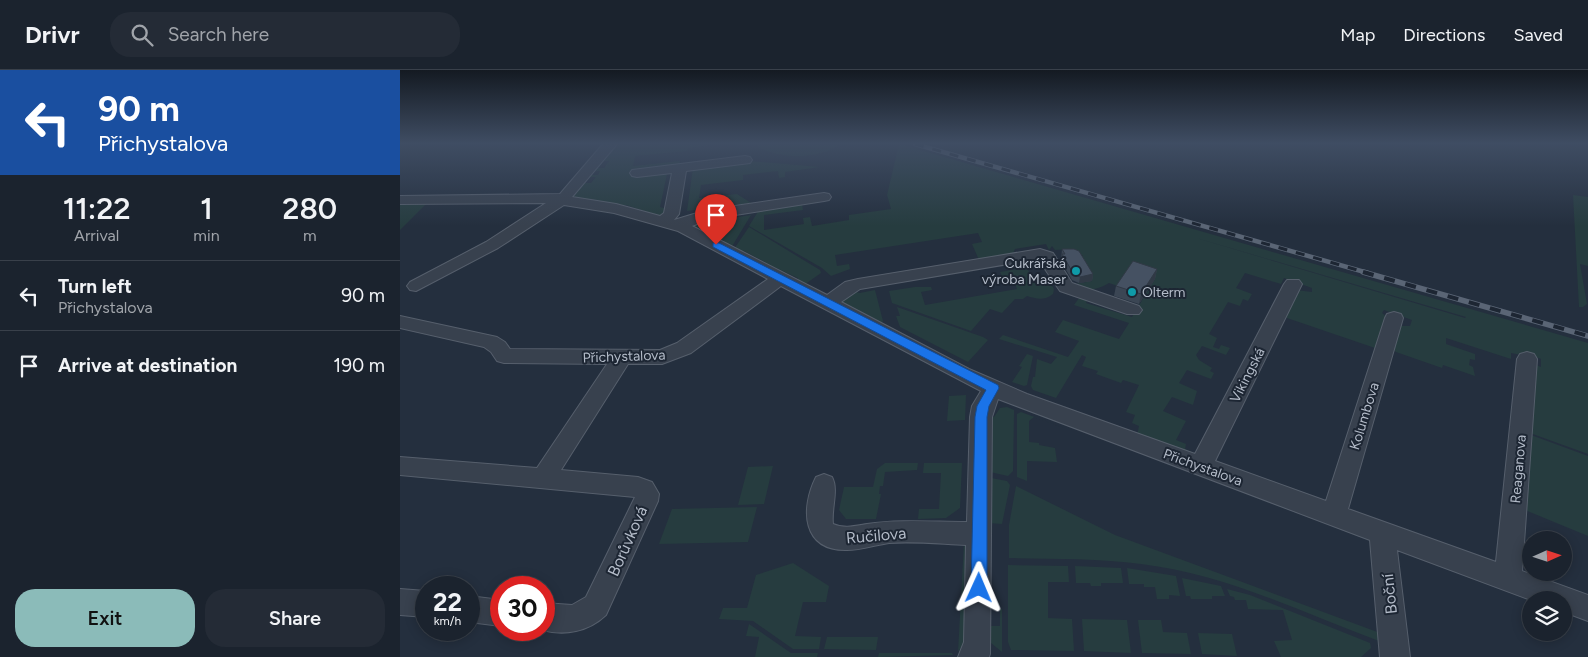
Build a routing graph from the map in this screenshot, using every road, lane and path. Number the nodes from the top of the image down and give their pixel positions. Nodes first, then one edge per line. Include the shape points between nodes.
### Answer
1 (587, 171) edge
2 (651, 171) edge
3 (679, 171) edge
4 (637, 173) dead end
5 (824, 197) dead end
6 (564, 198) junction
7 (400, 200) edge
8 (670, 224) junction
9 (780, 278) junction
10 (1293, 284) dead end
11 (416, 286) dead end
12 (828, 303) junction
13 (1132, 310) dead end
14 (1394, 318) dead end
15 (400, 322) edge
16 (621, 358) junction
17 (1527, 358) dead end
18 (993, 388) junction
19 (400, 466) edge
20 (1201, 466) junction
21 (543, 479) junction
22 (824, 484) dead end
23 (1334, 514) junction
24 (1382, 532) junction
25 (980, 534) junction
26 (1508, 578) junction
27 (400, 602) edge
28 (415, 603) edge
29 (1588, 608) edge
30 (555, 617) edge
31 (977, 656) edge
32 (1395, 657) edge

1 - 6 street
2 - 4 street
3 - 8 street
5 - 8 street
6 - 7 street, Přichystalova
6 - 8 street, Přichystalova
6 - 11 street via 492,245
8 - 9 street, Přichystalova
9 - 12 street, Přichystalova
9 - 16 street, Přichystalova via 676,353 662,357
10 - 20 street, Vikingská
12 - 13 street via 854,285 1040,254 1047,257 1066,287
12 - 18 street, Přichystalova
14 - 23 street, Kolumbova
15 - 16 street, Přichystalova via 490,342 504,356
16 - 21 street
17 - 26 street, Reaganova
18 - 20 street, Přichystalova
18 - 25 street via 981,417
19 - 21 street, Borůvková
20 - 23 street, Přichystalova
21 - 30 street, Borůvková via 638,486 647,494 596,606 576,618
22 - 25 street, Ručilova via 818,519 821,530 832,536 853,539 890,532
23 - 24 street, Přichystalova
24 - 26 street, Přichystalova
24 - 32 street, Boční
25 - 31 street
26 - 29 street, Přichystalova
27 - 28 street

